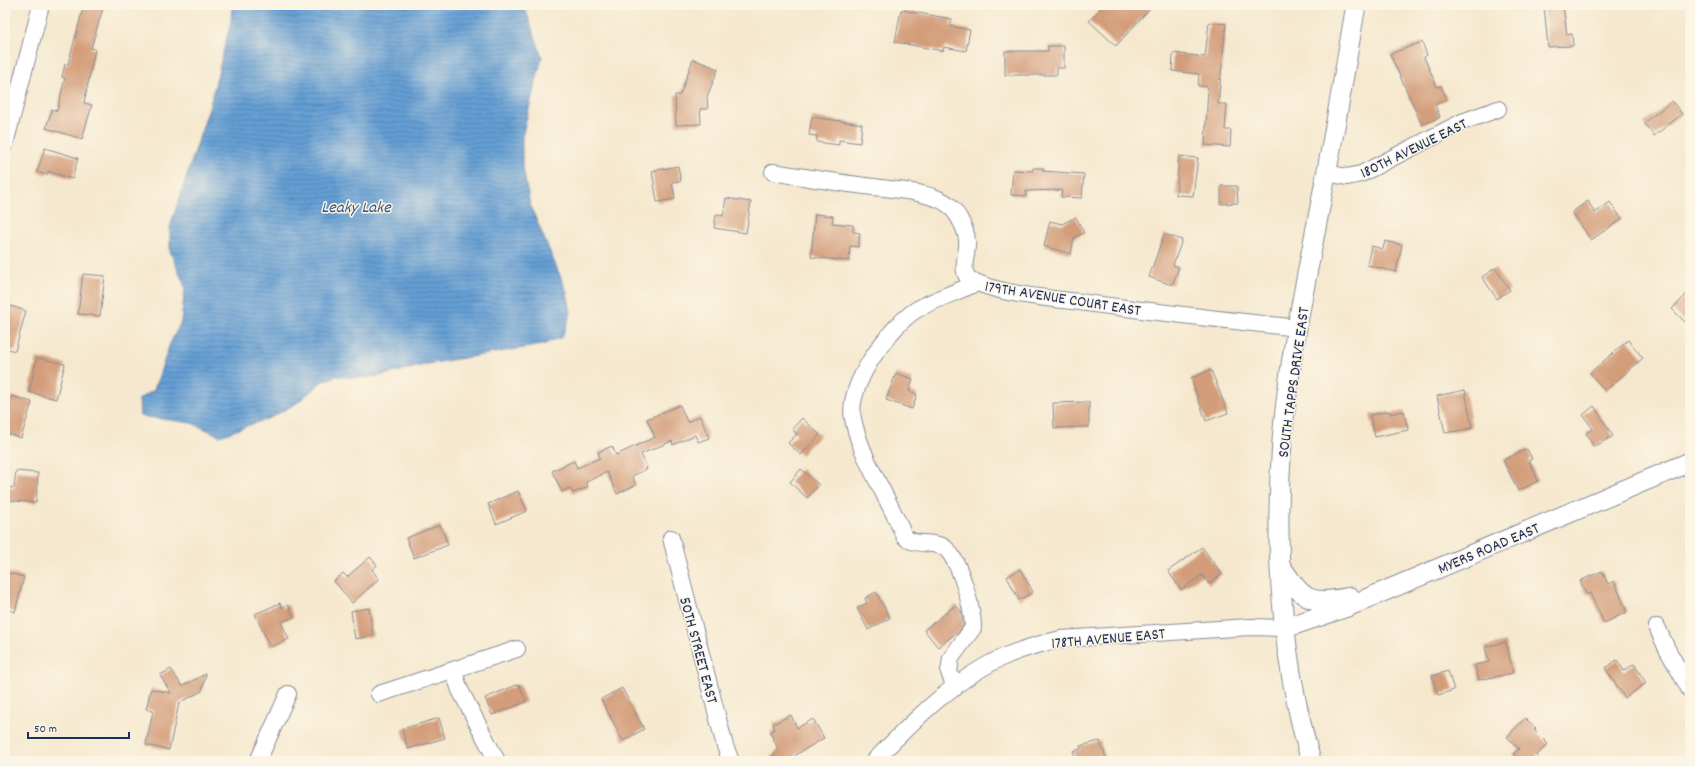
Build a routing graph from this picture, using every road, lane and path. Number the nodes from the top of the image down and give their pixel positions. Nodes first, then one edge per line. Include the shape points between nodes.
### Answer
1 (41, 5) edge
2 (1356, 5) edge
3 (1498, 109) dead end
4 (5, 144) edge
5 (772, 172) dead end
6 (1327, 173) junction
7 (978, 283) junction
8 (1298, 328) junction
9 (1690, 462) edge
10 (671, 538) dead end
11 (1280, 565) junction
12 (1383, 592) junction
13 (1658, 627) dead end
14 (1285, 628) junction
15 (517, 649) dead end
16 (453, 670) junction
17 (955, 688) junction
18 (1690, 690) edge
19 (288, 694) dead end
20 (379, 694) dead end
21 (258, 761) edge
22 (497, 761) edge
23 (731, 761) edge
24 (874, 761) edge
25 (1311, 761) edge

1 - 4 street
2 - 6 street, SOUTH TAPPS DRIVE EAST
3 - 6 street, 180TH AVENUE EAST via 1462,122 1361,174 1347,177
5 - 7 street, 179TH AVENUE COURT EAST via 921,194 946,203 959,218 968,241 964,272 966,277
6 - 8 street, SOUTH TAPPS DRIVE EAST
7 - 8 street, 179TH AVENUE COURT EAST via 1064,300
7 - 17 street via 916,311 901,322 889,334 861,378 851,406 867,461 904,536 911,542 932,543 947,549 960,574 971,609 973,628 951,658 949,672
8 - 11 street, SOUTH TAPPS DRIVE EAST via 1282,439
9 - 12 street, MYERS ROAD EAST
10 - 23 street, 50TH STREET EAST
11 - 12 street via 1299,593 1318,601
11 - 14 street, SOUTH TAPPS DRIVE EAST
12 - 14 street, MYERS ROAD EAST
13 - 18 street
14 - 17 street, 178TH AVENUE EAST via 1250,627 1061,639 1008,655 978,670
14 - 25 street, SOUTH TAPPS DRIVE EAST via 1295,693
15 - 16 street
16 - 20 street
16 - 22 street via 460,690
17 - 24 street, 178TH AVENUE EAST via 914,720
19 - 21 street

